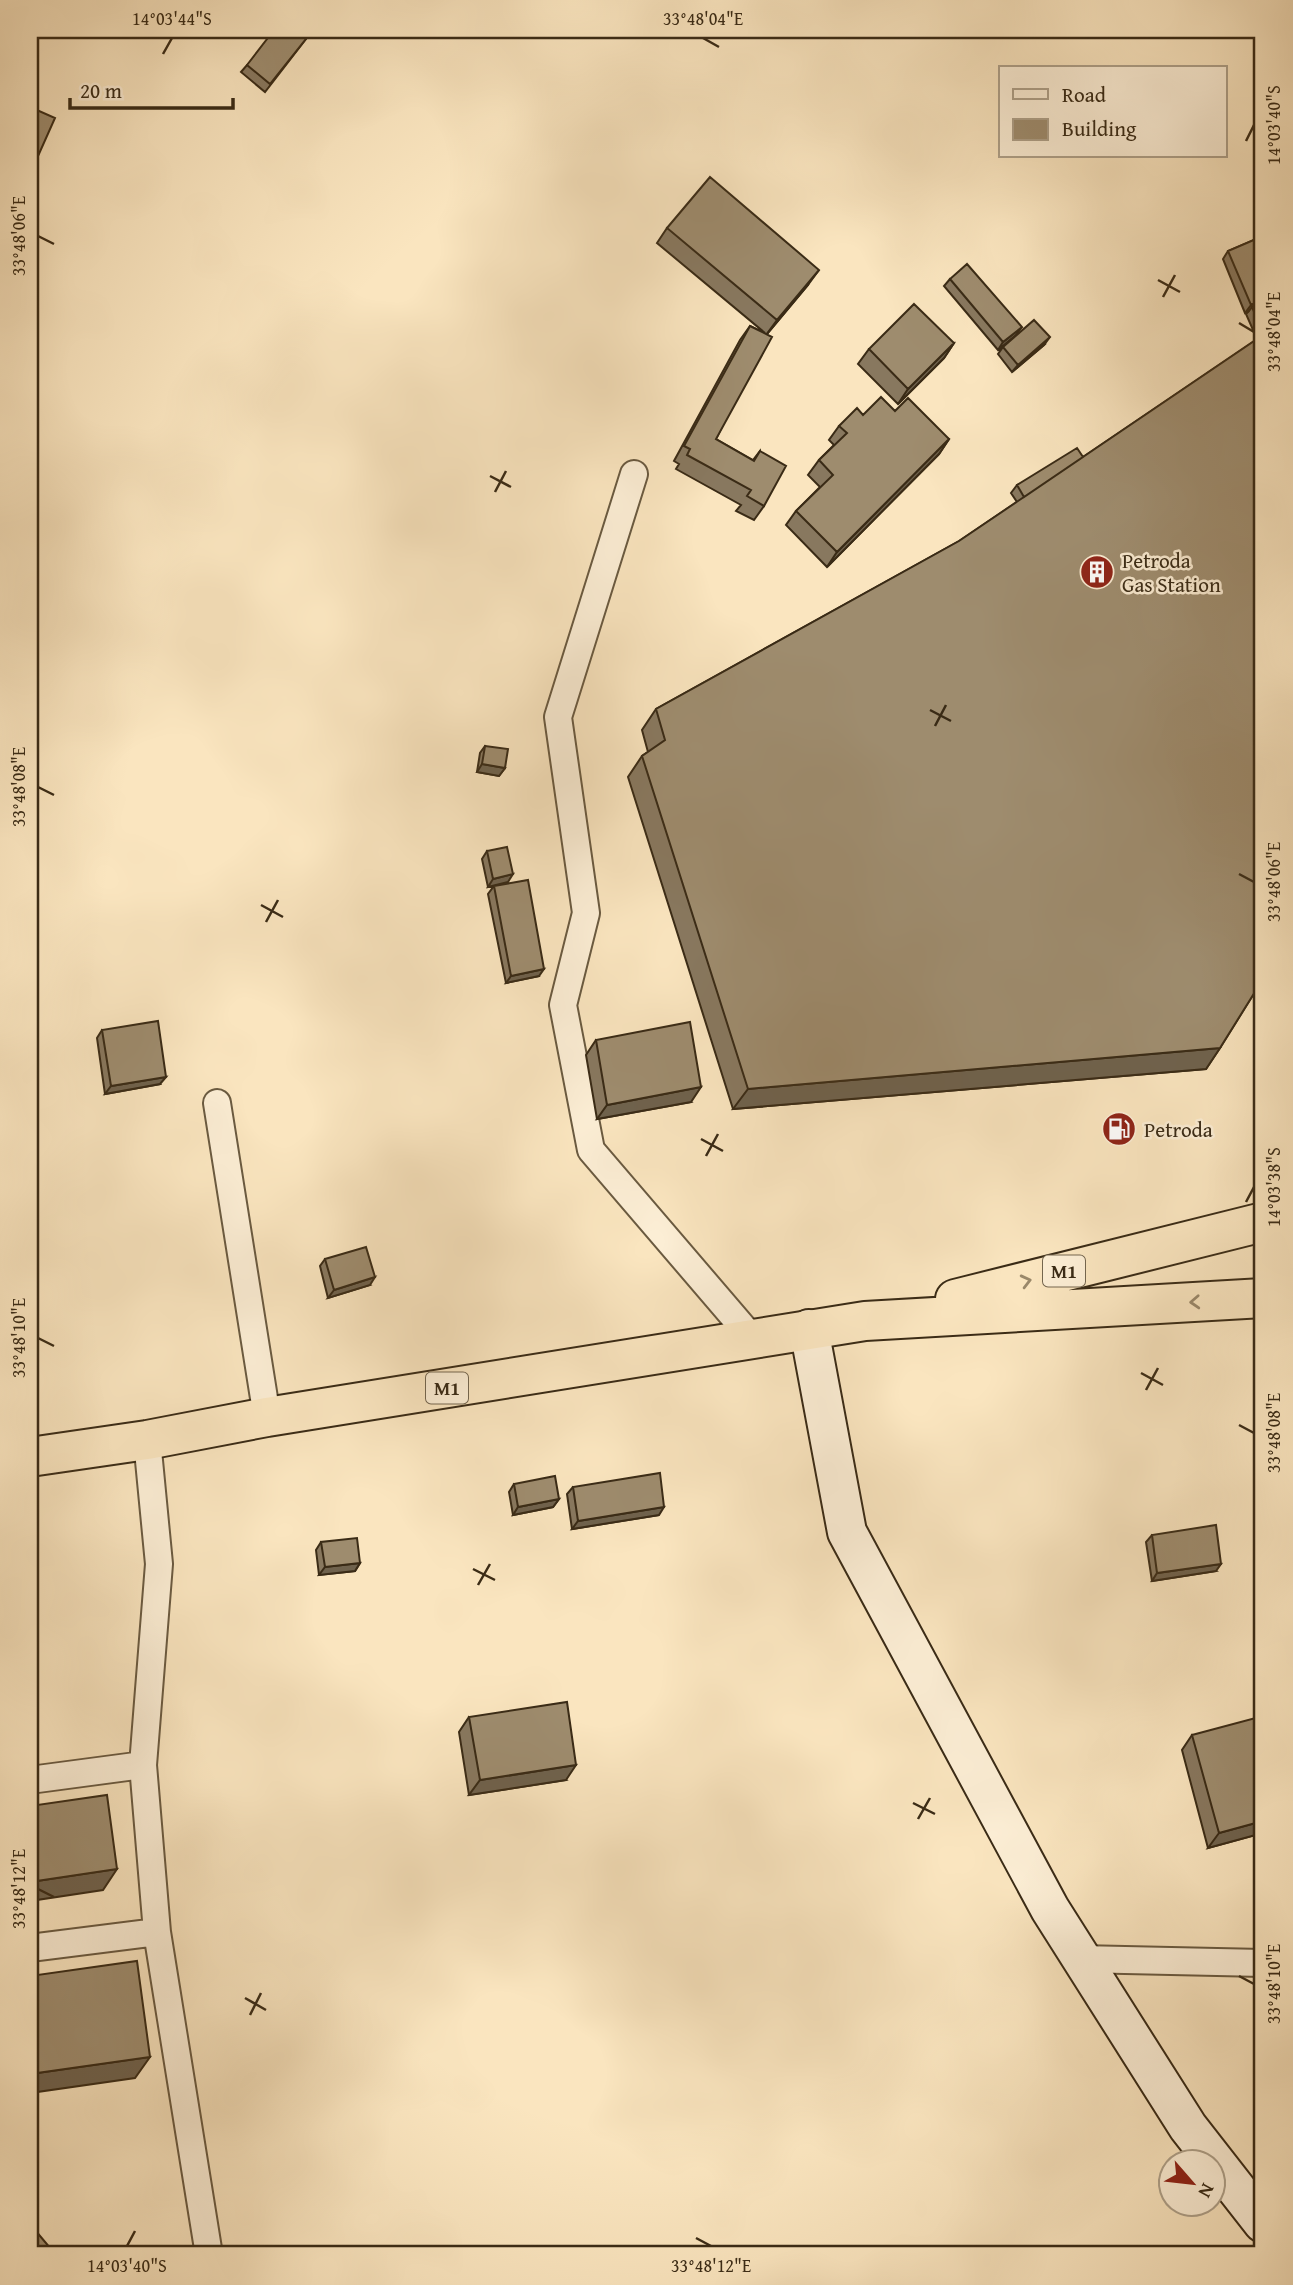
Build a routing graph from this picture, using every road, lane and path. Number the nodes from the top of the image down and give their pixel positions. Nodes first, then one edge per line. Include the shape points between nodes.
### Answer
1 (634, 474) dead end
2 (217, 1103) dead end
3 (1263, 1222) edge
4 (1263, 1298) edge
5 (864, 1321) junction
6 (809, 1329) junction
7 (752, 1338) junction
8 (267, 1417) junction
9 (147, 1440) junction
10 (30, 1457) edge
11 (143, 1765) junction
12 (30, 1780) edge
13 (157, 1932) junction
14 (30, 1948) edge
15 (1079, 1959) junction
16 (1263, 1964) edge
17 (1263, 2223) edge
18 (209, 2255) edge

1 - 7 lane via 558,717 586,913 563,1005 591,1150
2 - 8 lane
5 -> 3 highway, M1
4 -> 5 highway, M1
5 - 6 highway, M1
6 - 7 highway, M1
6 - 15 street via 847,1532
7 - 8 highway, M1
8 - 9 highway, M1
9 - 10 highway, M1
9 - 11 lane via 159,1564
11 - 12 lane
11 - 13 lane
13 - 14 lane
13 - 18 lane
15 - 16 lane
15 - 17 street via 1188,2127

